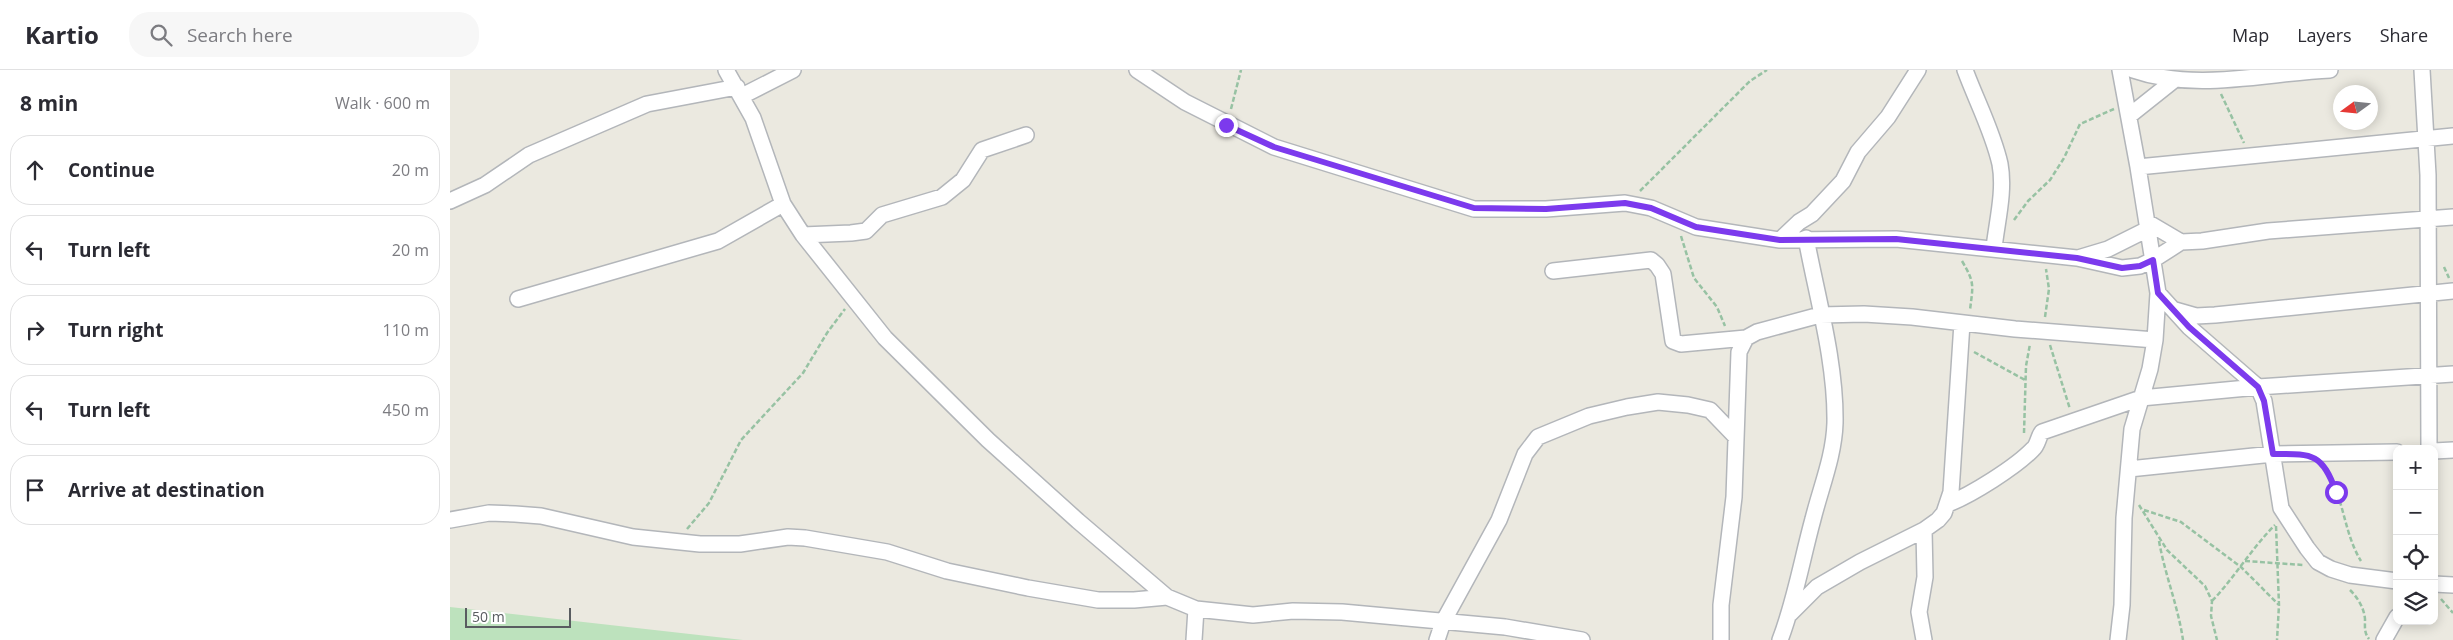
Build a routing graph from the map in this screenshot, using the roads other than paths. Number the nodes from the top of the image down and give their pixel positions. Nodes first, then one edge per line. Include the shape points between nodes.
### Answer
1 (726, 70) edge
2 (793, 70) edge
3 (1137, 70) edge
4 (1918, 70) edge
5 (1964, 70) edge
6 (2120, 70) edge
7 (2134, 70) edge
8 (2330, 70) edge
9 (2422, 70) edge
10 (2292, 71) edge
11 (2308, 71) edge
12 (2173, 80) junction
13 (740, 92) junction
14 (2128, 110) junction
15 (1026, 135) dead end
16 (2453, 136) edge
17 (2426, 138) junction
18 (2138, 167) junction
19 (450, 201) edge
20 (783, 204) junction
21 (2453, 217) edge
22 (2428, 218) junction
23 (2148, 226) junction
24 (803, 235) junction
25 (1806, 238) junction
26 (1780, 240) junction
27 (2181, 242) junction
28 (1994, 248) junction
29 (2077, 258) junction
30 (2153, 260) junction
31 (1553, 271) dead end
32 (2453, 291) edge
33 (2428, 292) junction
34 (2158, 293) junction
35 (518, 299) dead end
36 (2172, 309) junction
37 (1820, 315) junction
38 (1965, 324) junction
39 (1746, 338) junction
40 (2155, 340) junction
41 (2453, 374) edge
42 (2430, 376) junction
43 (2258, 387) junction
44 (2141, 398) junction
45 (1736, 438) junction
46 (2429, 445) edge
47 (2438, 450) edge
48 (2453, 450) edge
49 (2393, 452) edge
50 (2273, 454) junction
51 (2129, 469) junction
52 (1948, 504) junction
53 (450, 520) edge
54 (1924, 530) junction
55 (2393, 581) edge
56 (2453, 585) edge
57 (2438, 591) edge
58 (1167, 597) junction
59 (1196, 609) junction
60 (1790, 614) junction
61 (1442, 622) junction
62 (2393, 624) edge
63 (1194, 640) edge
64 (1437, 640) edge
65 (1582, 640) edge
66 (1721, 640) edge
67 (1780, 640) edge
68 (1924, 640) edge
69 (2118, 640) edge
70 (2384, 640) edge

1 - 13 street
2 - 13 street
3 - 26 street via 1185,102 1274,147 1474,208 1546,209 1625,203 1651,208 1716,231
4 - 26 street via 1888,117 1858,152 1843,181 1812,214
5 - 28 street via 2000,164 2001,192
6 - 14 street
7 - 12 street
8 - 11 street
9 - 17 street
10 - 11 street
10 - 12 street via 2214,80
12 - 14 street
13 - 19 street via 647,104 529,155 485,185
13 - 20 street via 753,118
14 - 18 street
15 - 24 street via 982,150 963,180 942,197 882,216 866,231
16 - 17 street
17 - 18 street
17 - 22 street
18 - 23 street
20 - 24 street
20 - 35 street via 718,241
21 - 22 street
22 - 27 street via 2268,230
22 - 33 street
23 - 27 street
23 - 29 street via 2108,249
23 - 30 street
24 - 58 street via 884,338 946,400 1071,515
25 - 26 street
25 - 28 street via 1896,239
25 - 37 street
27 - 30 street
28 - 29 street
29 - 30 street via 2122,268 2140,266
30 - 34 street
31 - 39 street via 1651,260 1663,274 1673,341 1681,344
32 - 33 street
33 - 36 street via 2215,315 2186,315
33 - 42 street
34 - 36 street
34 - 40 street
36 - 43 street
37 - 38 street via 1864,314
37 - 39 street
37 - 60 street via 1830,361 1835,423 1831,456
38 - 40 street
38 - 52 street via 1960,344
39 - 45 street via 1739,352
40 - 44 street
41 - 42 street
42 - 43 street
42 - 46 street
43 - 44 street
43 - 50 street via 2264,401
44 - 51 street via 2132,429
44 - 52 street via 2042,432 2036,447 2025,456 1962,499
45 - 61 street via 1710,410 1658,402 1589,416 1538,437 1525,454 1499,520
45 - 66 street via 1734,496 1720,613
47 - 48 street
49 - 50 street
50 - 51 street
50 - 55 street via 2281,508 2318,562 2350,575
51 - 69 street
52 - 54 street via 1938,520
53 - 58 street via 489,513 541,516 633,538 676,543 722,545 805,538 887,552 947,571 1089,598 1134,600
54 - 60 street via 1817,587
54 - 68 street via 1925,577 1919,612
56 - 57 street
58 - 59 street
59 - 61 street via 1253,615 1316,611
59 - 63 street
60 - 67 street
61 - 64 street
61 - 65 street via 1513,628
62 - 70 street

